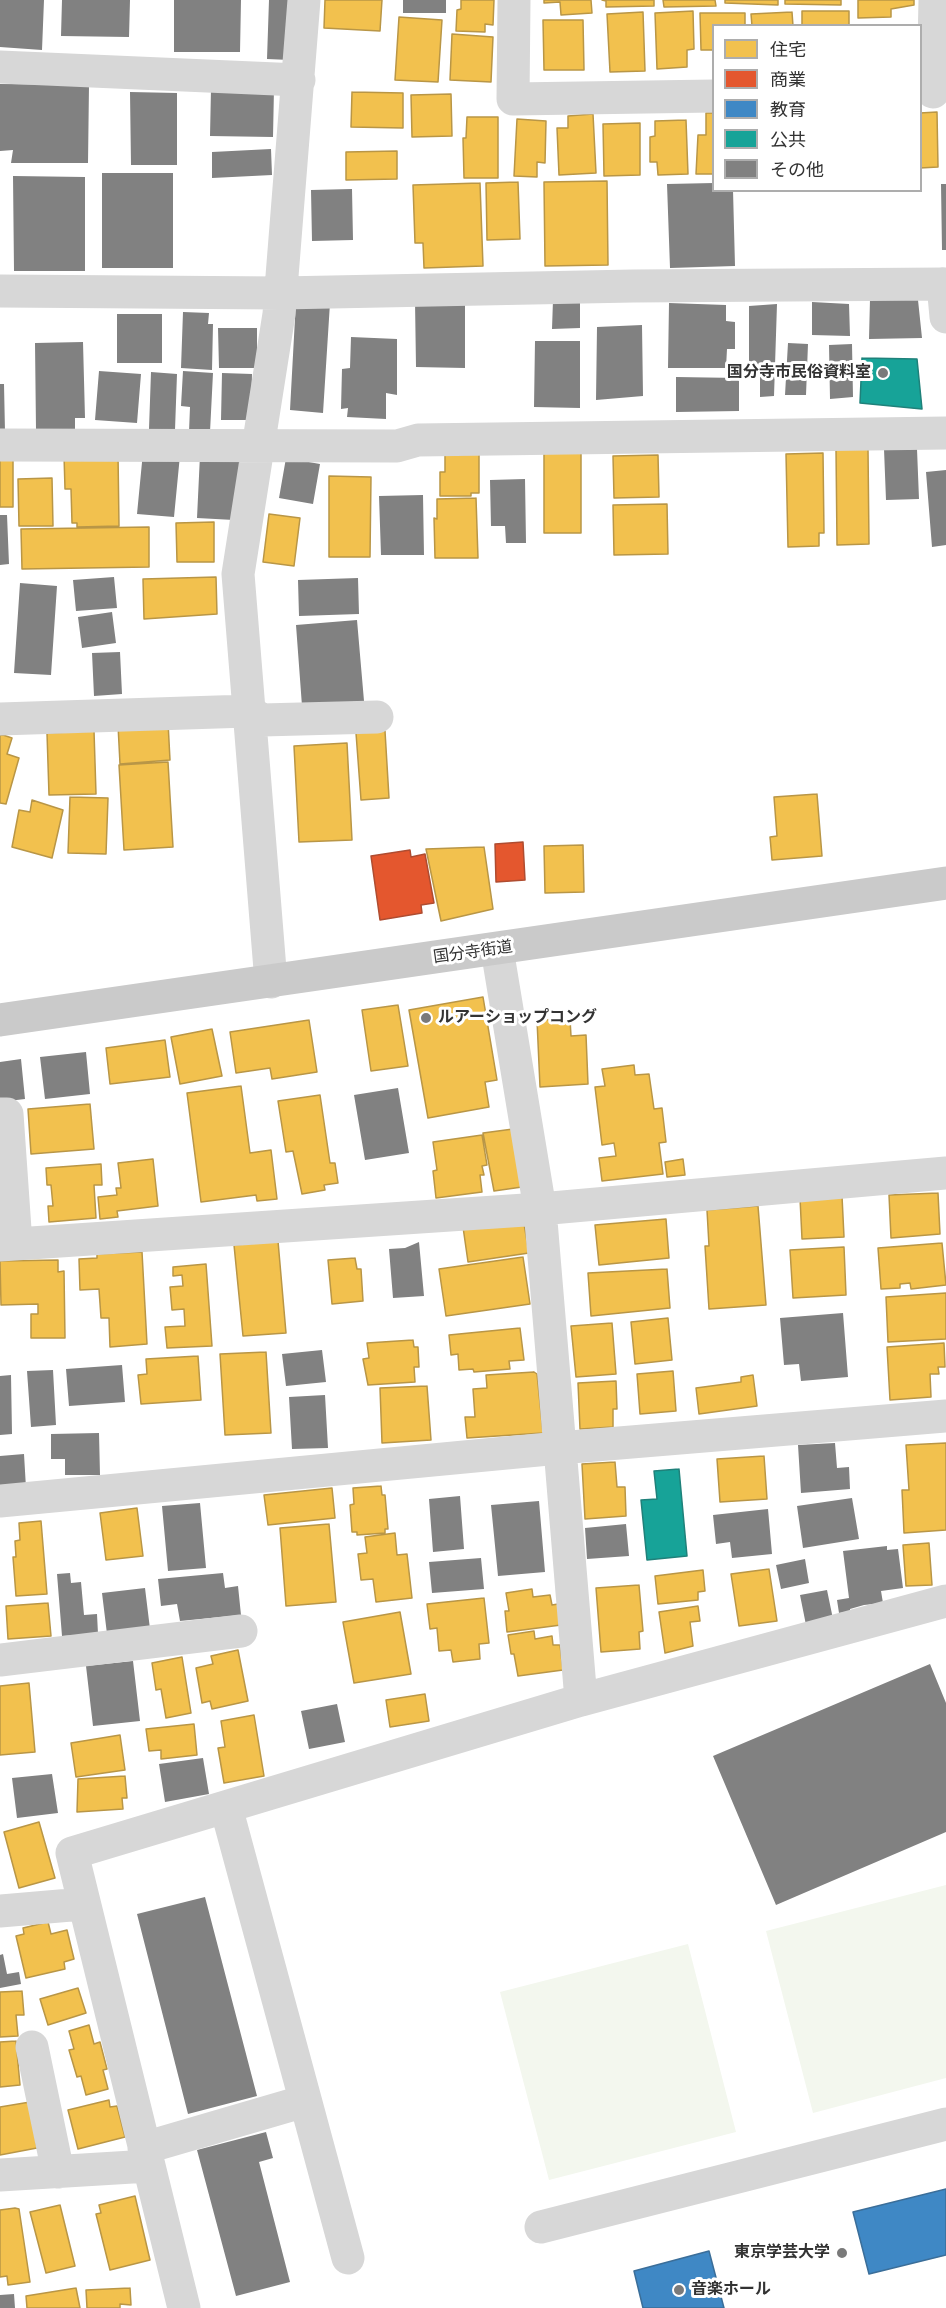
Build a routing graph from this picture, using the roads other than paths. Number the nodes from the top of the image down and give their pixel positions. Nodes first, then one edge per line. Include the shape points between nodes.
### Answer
1 (304, 0) edge
2 (514, 0) edge
3 (935, 0) edge
4 (0, 67) edge
5 (299, 80) junction
6 (933, 92) edge
7 (712, 96) edge
8 (945, 284) edge
9 (0, 291) edge
10 (281, 293) junction
11 (946, 317) edge
12 (946, 433) edge
13 (259, 444) junction
14 (0, 445) edge
15 (248, 711) junction
16 (377, 717) dead end
17 (0, 718) edge
18 (946, 883) edge
19 (497, 949) junction
20 (271, 982) junction
21 (0, 1020) edge
22 (0, 1114) edge
23 (946, 1173) edge
24 (540, 1209) junction
25 (8, 1244) edge
26 (946, 1416) edge
27 (559, 1448) junction
28 (0, 1502) edge
29 (946, 1601) edge
30 (241, 1631) dead end
31 (0, 1660) edge
32 (581, 1700) junction
33 (226, 1807) junction
34 (83, 1904) junction
35 (0, 1911) edge
36 (32, 2047) dead end
37 (305, 2101) junction
38 (946, 2124) edge
39 (146, 2157) junction
40 (58, 2172) junction
41 (0, 2175) edge
42 (541, 2227) dead end
43 (348, 2258) dead end
44 (184, 2308) edge

1 - 5 street
2 - 7 street via 513,99
3 - 6 street
4 - 5 street
5 - 10 street
8 - 10 street
8 - 11 street
9 - 10 street
10 - 13 street
12 - 13 street via 418,440 397,446
13 - 14 street
13 - 15 street via 238,574
15 - 16 street via 262,720
15 - 17 street
15 - 20 street
18 - 19 main road, 国分寺街道
19 - 20 main road, 国分寺街道
19 - 24 street
20 - 21 main road, 国分寺街道
22 - 25 street via 7,1114
23 - 24 street
24 - 25 street
24 - 27 street
26 - 27 street
27 - 28 street
27 - 32 street
29 - 32 street
30 - 31 street
32 - 33 street
33 - 34 street via 72,1853
33 - 37 street
34 - 35 street
34 - 39 street
36 - 40 street
37 - 39 street
37 - 43 street
38 - 42 street
39 - 40 street
39 - 44 street
40 - 41 street

